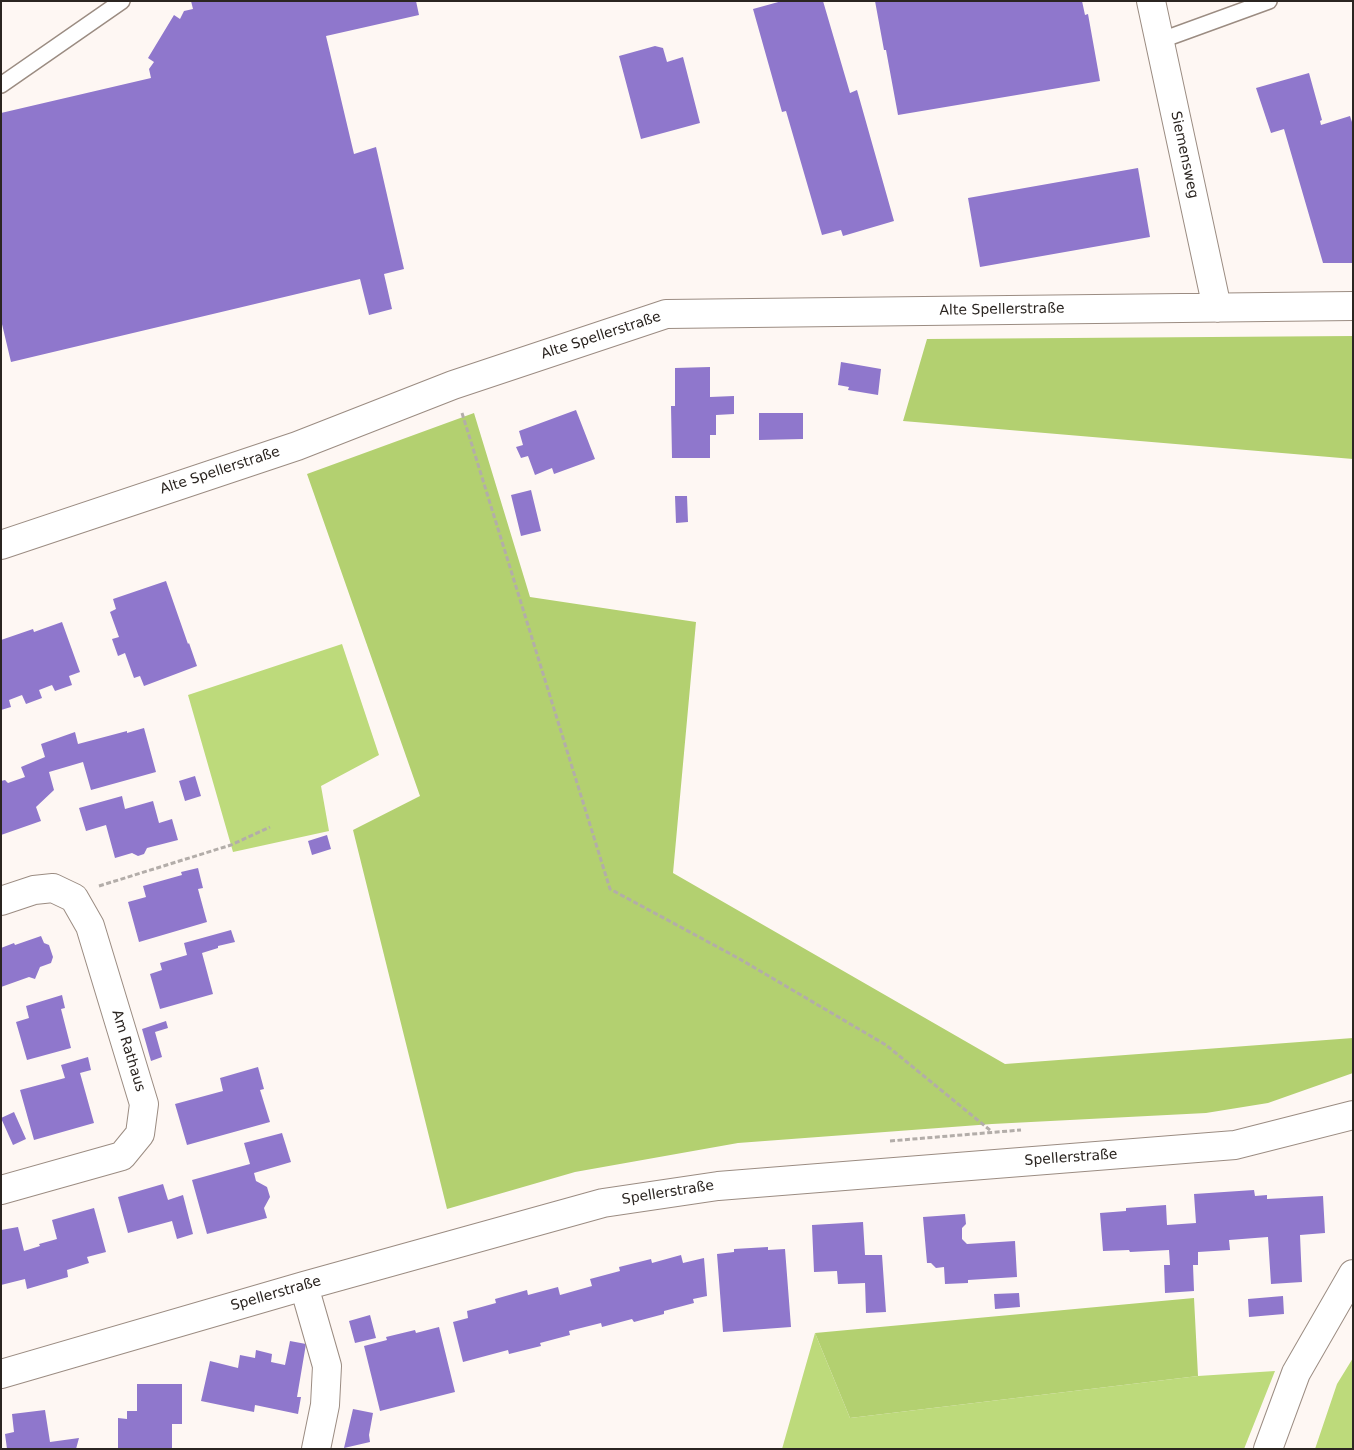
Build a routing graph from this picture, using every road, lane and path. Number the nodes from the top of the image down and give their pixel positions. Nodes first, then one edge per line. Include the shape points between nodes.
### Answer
1 (122, 1) edge
2 (1151, 1) edge
3 (1269, 1) edge
4 (1159, 42) junction
5 (1, 85) edge
6 (1353, 306) edge
7 (1217, 308) junction
8 (453, 384) junction
9 (1, 545) edge
10 (270, 827) dead end
11 (74, 898) junction
12 (1, 902) edge
13 (1353, 1115) edge
14 (992, 1132) dead end
15 (1, 1190) edge
16 (1353, 1274) edge
17 (304, 1286) junction
18 (1, 1374) edge
19 (316, 1449) edge
20 (1268, 1449) edge

1 - 5 lane
2 - 4 street, Siemensweg
3 - 4 lane
4 - 7 street, Siemensweg
6 - 7 street, Alte Spellerstraße
7 - 8 street, Alte Spellerstraße via 666,314
8 - 9 street, Alte Spellerstraße via 297,446
8 - 14 path via 610,888 738,958 886,1046
10 - 11 path via 231,846 98,886
11 - 12 street via 53,888 34,890
11 - 15 street, Am Rathaus via 90,926 144,1104 140,1134 122,1156
13 - 17 street, Spellerstraße via 1235,1146 718,1186 603,1203
16 - 20 street via 1296,1373
17 - 18 street, Spellerstraße
17 - 19 street via 327,1366 325,1405

